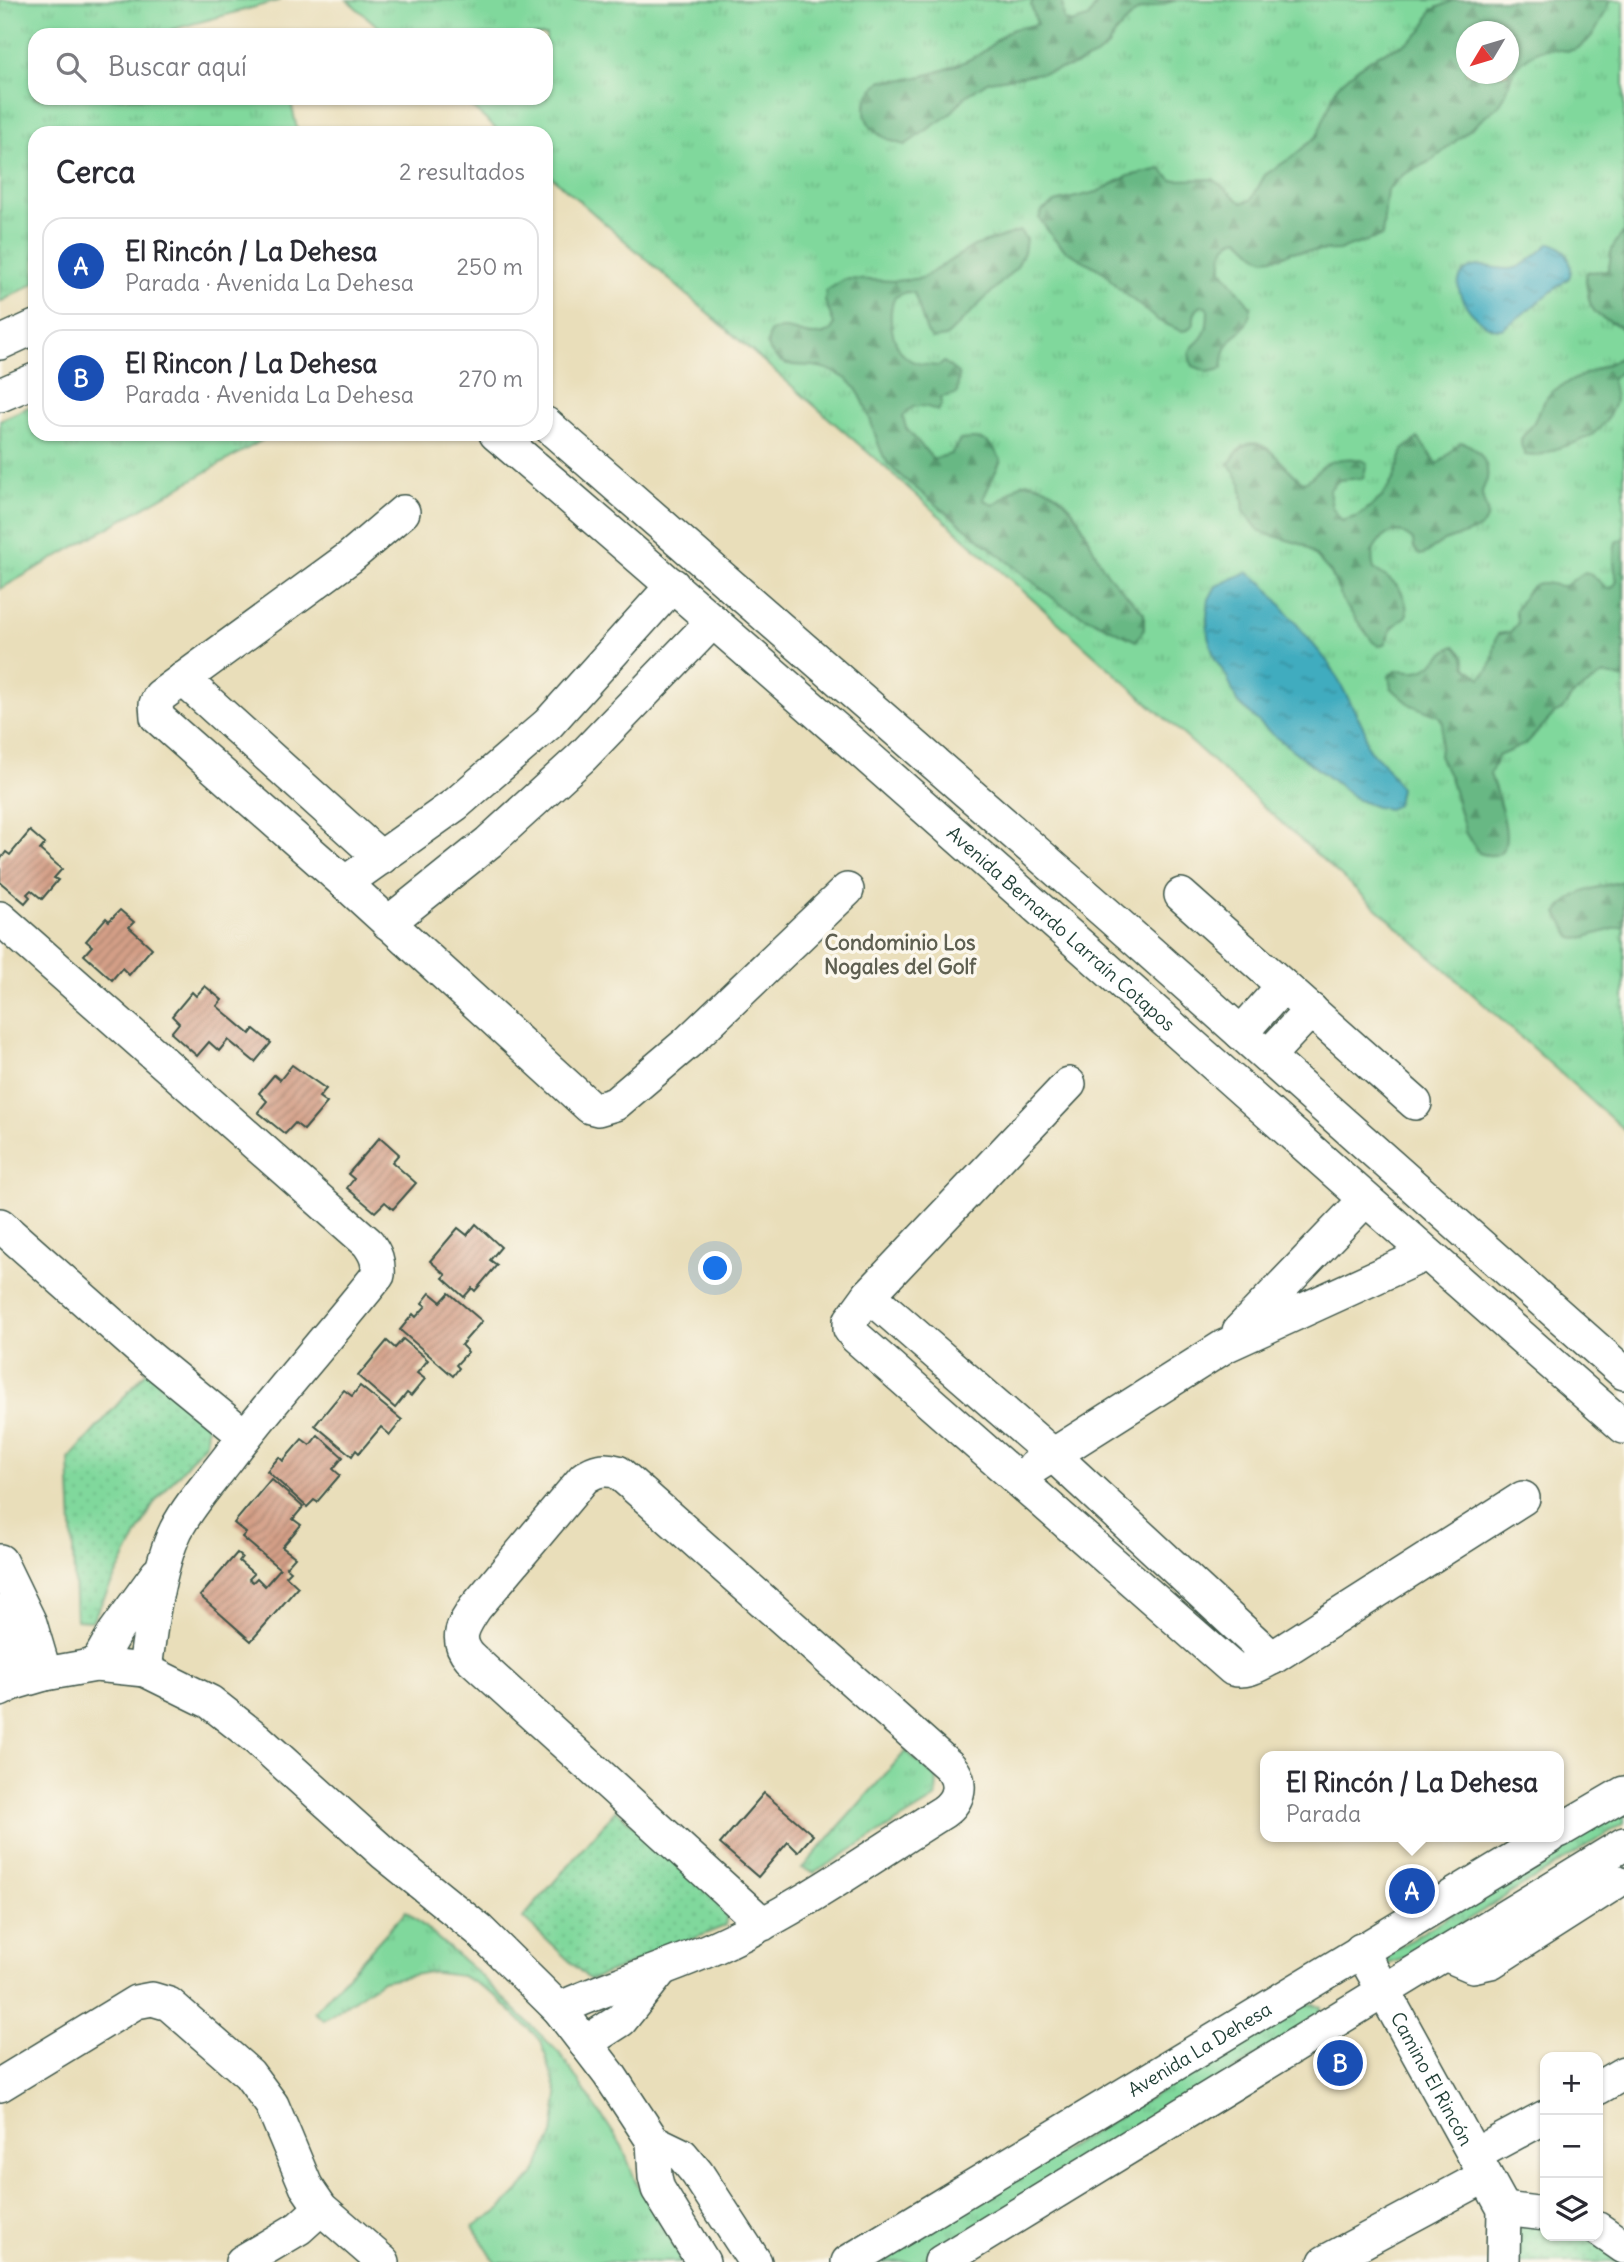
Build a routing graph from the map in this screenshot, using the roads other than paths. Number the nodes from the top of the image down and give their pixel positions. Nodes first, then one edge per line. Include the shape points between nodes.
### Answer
1 (28, 330) edge
2 (0, 343) edge
3 (28, 383) edge
4 (0, 395) edge
5 (553, 430) edge
6 (504, 441) edge
7 (403, 512) dead end
8 (674, 585) junction
9 (713, 621) junction
10 (183, 679) junction
11 (381, 858) junction
12 (345, 883) junction
13 (847, 890) dead end
14 (1181, 895) dead end
15 (1107, 914) junction
16 (0, 918) edge
17 (388, 923) junction
18 (1079, 945) junction
19 (1283, 986) junction
20 (1311, 1010) junction
21 (1241, 1033) junction
22 (1268, 1056) junction
23 (1069, 1084) dead end
24 (1415, 1103) dead end
25 (1365, 1200) junction
26 (0, 1225) edge
27 (1426, 1254) junction
28 (869, 1295) junction
29 (1592, 1344) junction
30 (1225, 1346) junction
31 (1624, 1373) edge
32 (1563, 1374) junction
33 (1624, 1427) edge
34 (245, 1436) junction
35 (1052, 1454) junction
36 (1018, 1478) junction
37 (1522, 1498) dead end
38 (0, 1561) edge
39 (165, 1563) junction
40 (0, 1613) edge
41 (1272, 1658) junction
42 (96, 1665) junction
43 (145, 1670) junction
44 (45, 1674) junction
45 (7, 1686) edge
46 (1624, 1793) edge
47 (1564, 1829) edge
48 (1542, 1842) edge
49 (1616, 1865) edge
50 (763, 1924) junction
51 (1361, 1950) junction
52 (661, 1970) junction
53 (1384, 1992) junction
54 (559, 2009) junction
55 (585, 2043) junction
56 (1624, 2073) edge
57 (0, 2085) edge
58 (1603, 2085) edge
59 (1540, 2121) edge
60 (653, 2141) junction
61 (1480, 2165) junction
62 (321, 2208) junction
63 (1504, 2209) junction
64 (1540, 2213) edge
65 (727, 2219) junction
66 (1603, 2233) edge
67 (1624, 2247) edge
68 (698, 2253) edge
69 (242, 2262) edge
70 (383, 2262) edge
71 (755, 2262) edge
72 (848, 2262) edge
73 (942, 2262) edge
74 (1325, 2262) edge
75 (1503, 2262) edge

1 - 2 street
3 - 4 street
5 - 15 street
6 - 8 street, Avenida Bernardo Larraín Cotapos
7 - 10 street via 349,558
8 - 9 street, Avenida Bernardo Larraín Cotapos
8 - 11 street via 548,724 456,804
9 - 17 street via 582,757 489,842
9 - 18 street, Avenida Bernardo Larraín Cotapos
10 - 11 street
10 - 12 street via 160,696 156,704 160,722
11 - 12 street
12 - 17 street
13 - 17 street via 687,1043 615,1104 598,1109 590,1107
14 - 19 street
15 - 18 street
15 - 21 street
16 - 34 street via 375,1253 377,1275
18 - 25 street, Avenida Bernardo Larraín Cotapos
19 - 20 street
19 - 21 street
20 - 22 street
20 - 24 street
21 - 22 street
22 - 29 street
23 - 28 street
25 - 27 street, Avenida Bernardo Larraín Cotapos
25 - 30 street
26 - 34 street
27 - 30 street
27 - 32 street, Avenida Bernardo Larraín Cotapos
28 - 35 street
28 - 36 street via 850,1321 852,1333
29 - 31 street
29 - 32 street
30 - 35 street
32 - 33 street, Avenida Bernardo Larraín Cotapos
34 - 39 street via 176,1531
35 - 36 street
35 - 41 street
36 - 41 street via 1233,1669 1245,1671
37 - 41 street
38 - 44 street via 30,1623
39 - 42 street
39 - 43 street
40 - 45 street
42 - 43 street
42 - 44 street
43 - 54 street via 210,1702 257,1739 385,1854 479,1930
44 - 45 street
46 - 47 street
48 - 51 street, Avenida La Dehesa
49 - 53 street via 1445,1954
50 - 50 street via 950,1807 958,1790 957,1777 618,1472 591,1473 475,1608 461,1628 461,1642 470,1657
50 - 52 street
51 - 53 street, Camino El Rincón
51 - 72 street, Avenida La Dehesa
52 - 54 street
52 - 55 street via 621,2020
53 - 61 street, Camino El Rincón
53 - 73 street
54 - 55 street
55 - 60 street
56 - 58 street
57 - 62 street via 136,2002 152,1999 169,2004 234,2059 262,2090 306,2186
59 - 61 street
60 - 65 street via 686,2159
60 - 68 street via 658,2189
61 - 63 street, Camino El Rincón
61 - 74 street
62 - 69 street via 305,2224
62 - 70 street
63 - 64 street
63 - 75 street
65 - 68 street via 715,2220 698,2232
65 - 71 street
66 - 67 street

